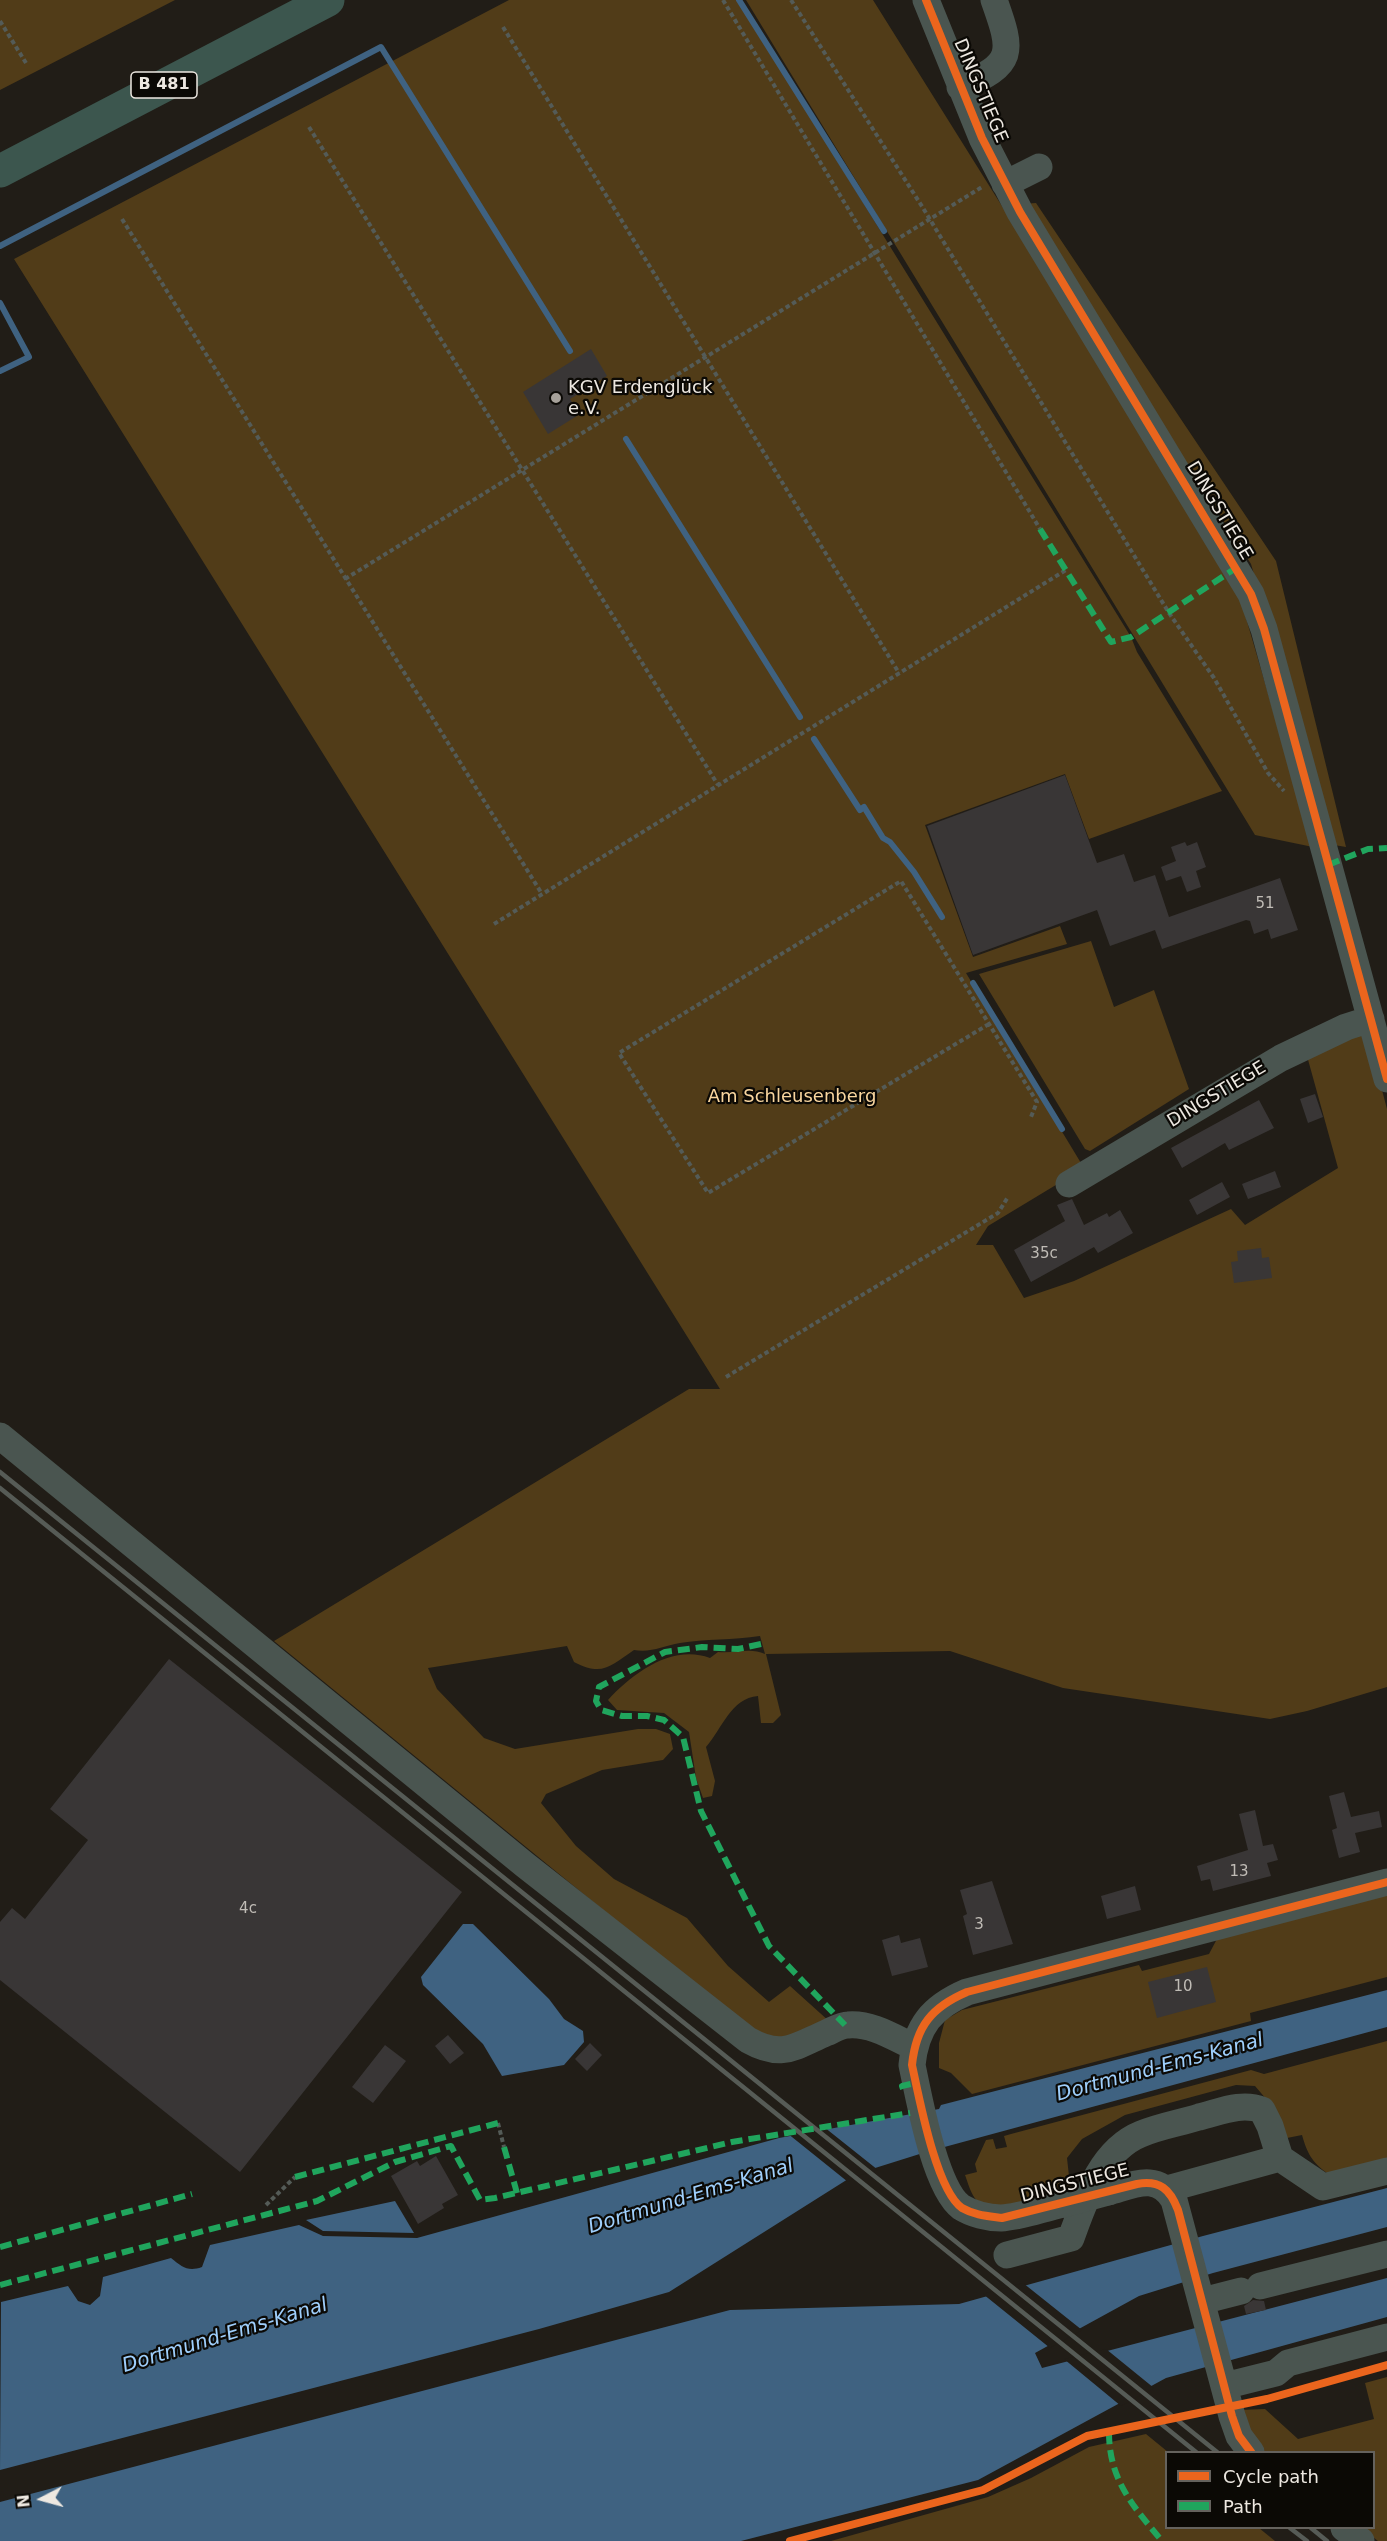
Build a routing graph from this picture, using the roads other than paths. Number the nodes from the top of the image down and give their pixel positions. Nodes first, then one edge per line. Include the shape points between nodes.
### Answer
1 (328, 0) edge
2 (926, 0) edge
3 (994, 0) edge
4 (960, 87) junction
5 (1039, 167) dead end
6 (0, 171) edge
7 (1002, 180) junction
8 (1371, 1019) junction
9 (1387, 1079) edge
10 (1069, 1184) dead end
11 (0, 1436) edge
12 (1387, 1882) edge
13 (914, 2046) junction
14 (1280, 2158) junction
15 (1387, 2171) edge
16 (1167, 2189) junction
17 (1387, 2254) edge
18 (1007, 2255) dead end
19 (1202, 2302) junction
20 (1387, 2337) edge
21 (1225, 2391) junction
22 (1250, 2451) edge
23 (1345, 2529) edge
24 (1361, 2541) edge

1 - 6 highway, B 481
2 - 4 street, DINGSTIEGE
3 - 4 street via 1005,30 1006,55 988,75
4 - 7 street, DINGSTIEGE
5 - 7 street
7 - 8 street, DINGSTIEGE via 1251,594 1264,628
8 - 9 street, DINGSTIEGE
8 - 10 street, DINGSTIEGE via 1281,1058
11 - 13 street via 525,1865 748,2040 776,2051 845,2025 861,2025
12 - 13 street via 967,1992 936,2009
13 - 16 street, DINGSTIEGE, bridge via 915,2082 941,2179 963,2208 981,2216 1002,2218 1149,2182
14 - 15 street via 1323,2187
14 - 16 street
14 - 18 street via 1262,2110 1252,2106 1142,2134 1122,2144 1107,2160 1071,2238
16 - 19 street via 1174,2200
17 - 19 street
19 - 21 street
20 - 21 street via 1287,2363 1276,2373
21 - 22 street via 1239,2436
23 - 24 street

